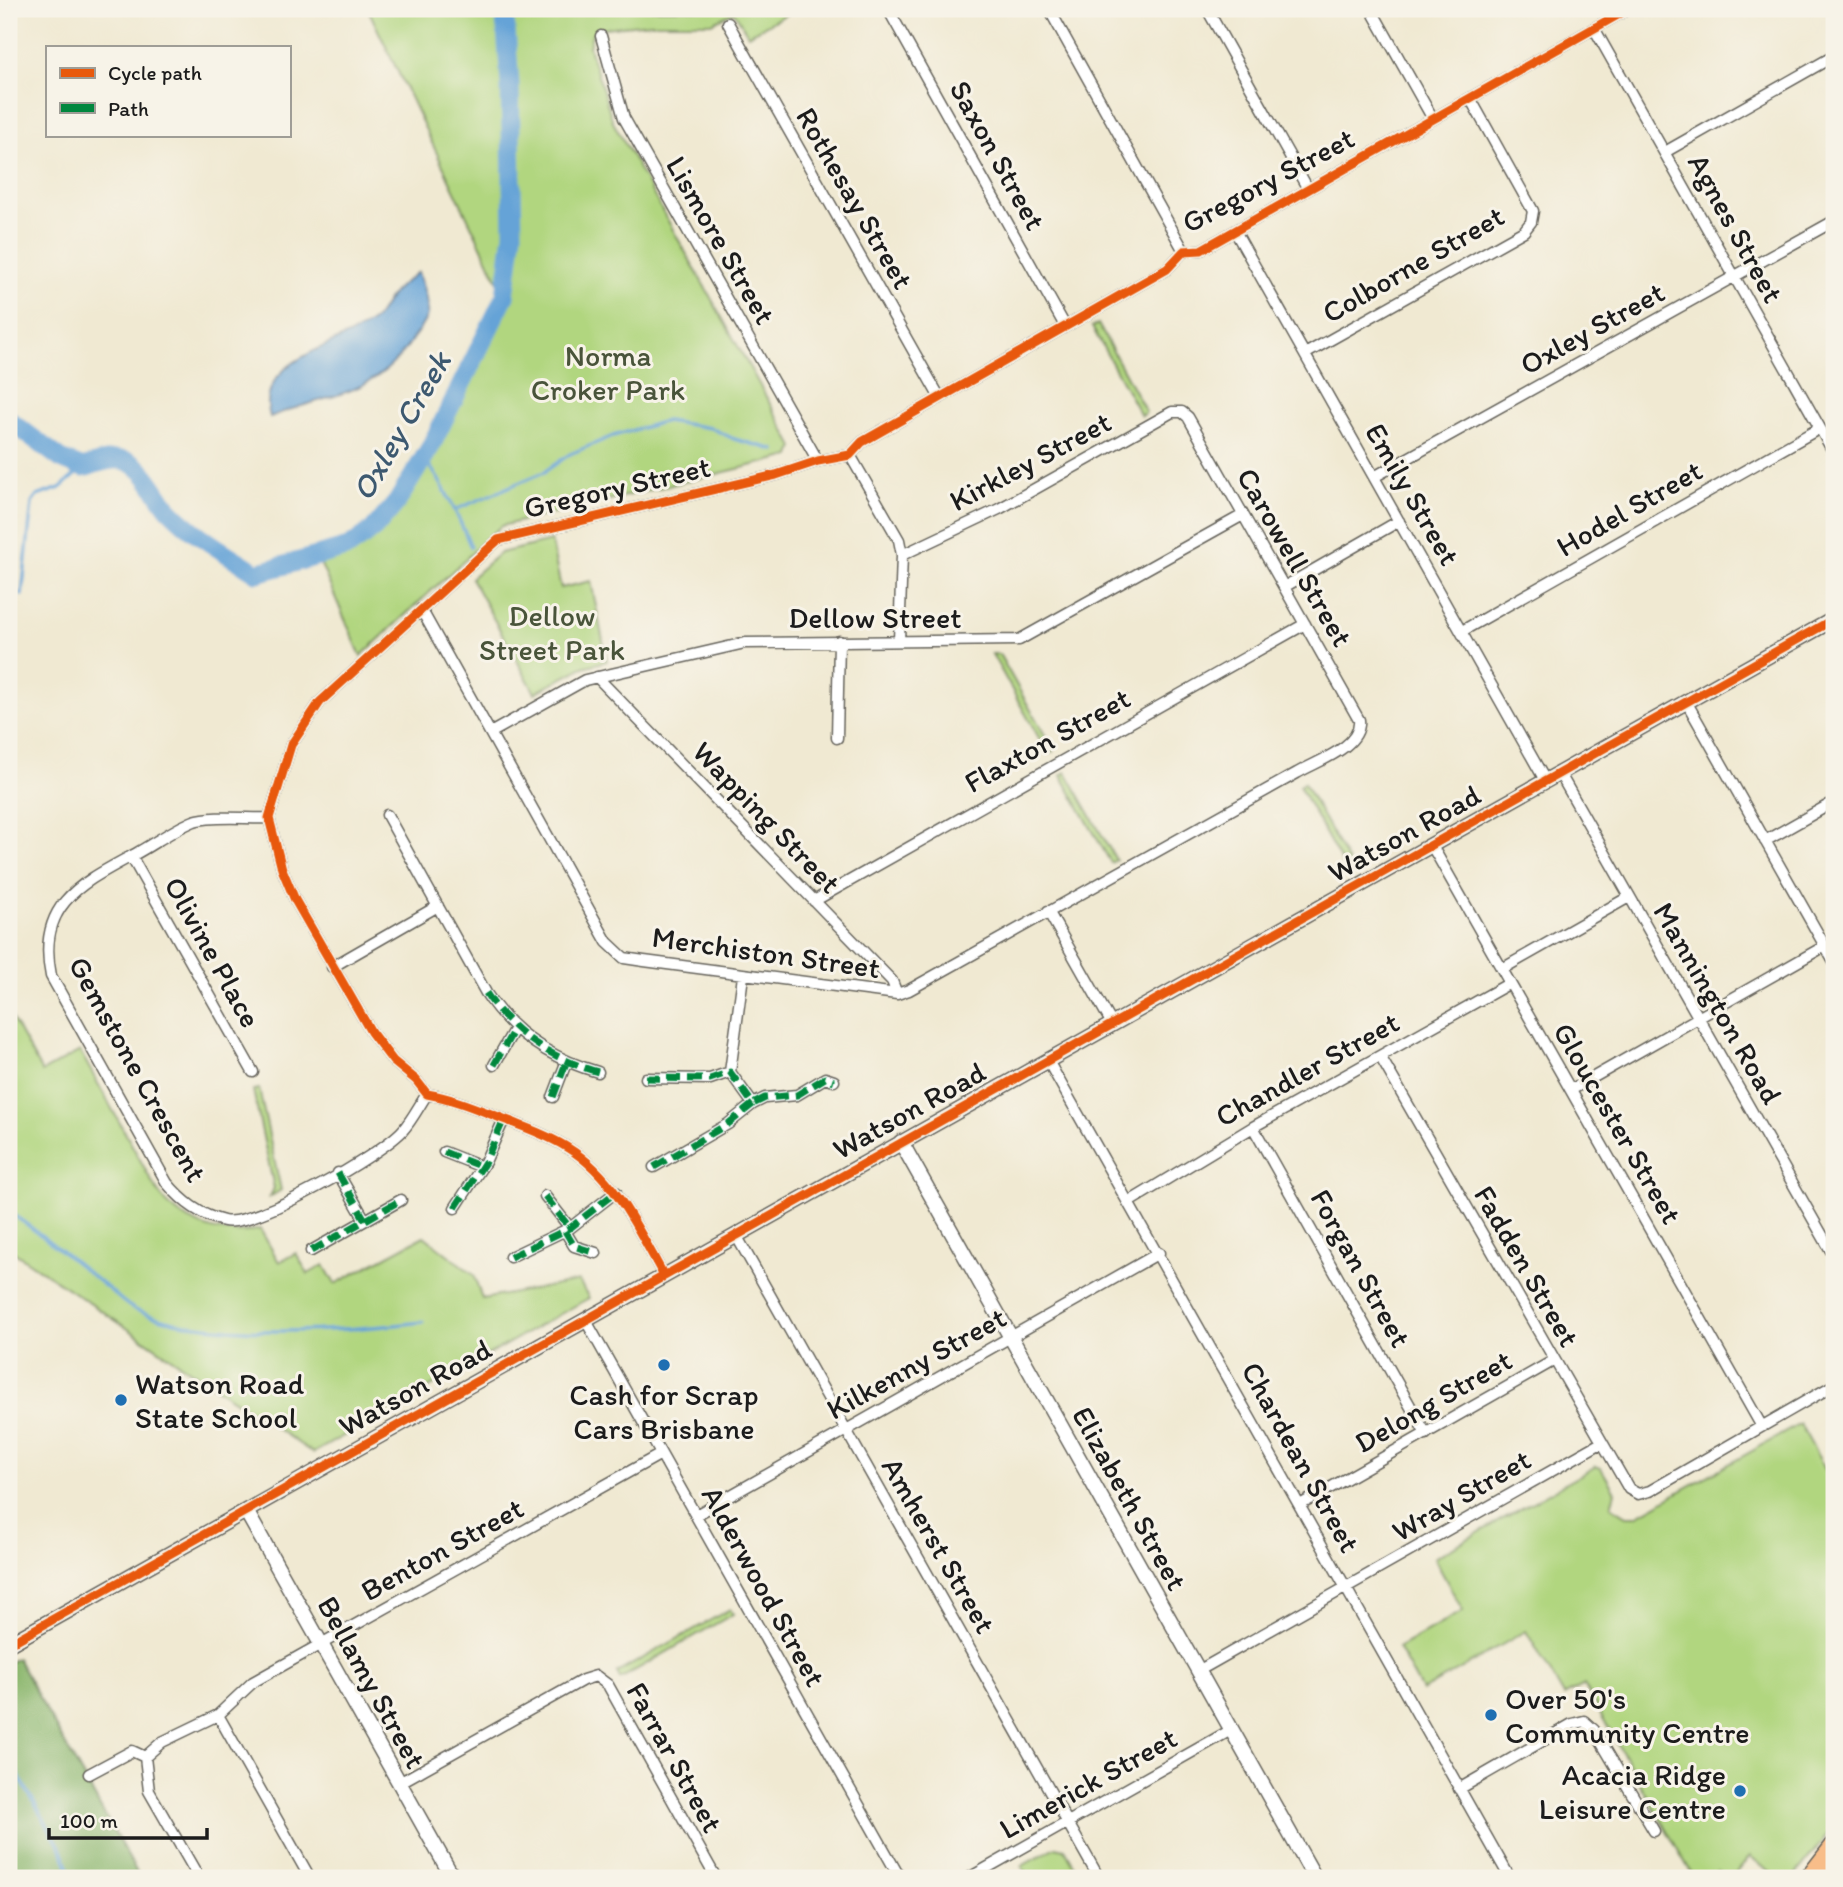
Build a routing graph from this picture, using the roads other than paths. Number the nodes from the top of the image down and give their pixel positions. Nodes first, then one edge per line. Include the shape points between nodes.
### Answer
1 (888, 9) edge
2 (1049, 9) edge
3 (1207, 9) edge
4 (1371, 9) edge
5 (1628, 9) edge
6 (728, 23) dead end
7 (1594, 28) junction
8 (601, 36) dead end
9 (1834, 56) edge
10 (1470, 98) junction
11 (1433, 118) junction
12 (1665, 152) junction
13 (1308, 189) junction
14 (1834, 221) edge
15 (1235, 231) junction
16 (1184, 251) junction
17 (1735, 276) junction
18 (1065, 326) junction
19 (1305, 354) junction
20 (940, 398) junction
21 (1181, 412) joint
22 (1820, 428) junction
23 (1834, 453) edge
24 (850, 455) junction
25 (818, 461) junction
26 (1374, 477) junction
27 (1243, 515) junction
28 (1399, 521) junction
29 (902, 555) junction
30 (1284, 587) junction
31 (421, 608) junction
32 (1834, 620) edge
33 (1305, 624) junction
34 (1462, 631) junction
35 (839, 641) junction
36 (899, 641) junction
37 (597, 677) junction
38 (1687, 703) junction
39 (1360, 730) joint
40 (492, 732) junction
41 (837, 738) dead end
42 (1560, 774) junction
43 (1546, 782) junction
44 (1834, 802) edge
45 (387, 815) dead end
46 (269, 818) junction
47 (1765, 841) junction
48 (1432, 846) junction
49 (131, 856) junction
50 (1629, 897) junction
51 (814, 901) junction
52 (438, 906) junction
53 (1048, 911) junction
54 (1825, 946) junction
55 (1834, 962) edge
56 (332, 967) junction
57 (1502, 969) junction
58 (743, 976) junction
59 (1510, 983) junction
60 (897, 994) junction
61 (1698, 1018) junction
62 (1112, 1024) junction
63 (515, 1028) junction
64 (1380, 1056) junction
65 (1048, 1060) junction
66 (566, 1063) junction
67 (494, 1065) dead end
68 (253, 1072) dead end
69 (598, 1072) dead end
70 (730, 1072) junction
71 (646, 1078) dead end
72 (834, 1080) dead end
73 (1571, 1090) junction
74 (427, 1094) junction
75 (553, 1097) dead end
76 (753, 1104) junction
77 (504, 1119) junction
78 (1253, 1127) junction
79 (901, 1142) junction
80 (444, 1152) dead end
81 (482, 1167) junction
82 (654, 1167) dead end
83 (338, 1173) junction
84 (616, 1192) junction
85 (545, 1196) dead end
86 (401, 1200) dead end
87 (1129, 1202) junction
88 (454, 1208) dead end
89 (365, 1220) junction
90 (568, 1229) junction
91 (736, 1235) junction
92 (1831, 1242) edge
93 (311, 1251) dead end
94 (596, 1253) dead end
95 (1158, 1253) junction
96 (1834, 1256) edge
97 (510, 1257) dead end
98 (664, 1276) junction
99 (584, 1319) junction
100 (1011, 1338) junction
101 (1553, 1361) junction
102 (1834, 1385) edge
103 (1761, 1425) junction
104 (846, 1431) junction
105 (1426, 1434) junction
106 (1601, 1443) junction
107 (661, 1454) junction
108 (1300, 1505) junction
109 (246, 1511) junction
110 (696, 1515) junction
111 (1346, 1588) junction
112 (9, 1644) edge
113 (321, 1645) junction
114 (1198, 1671) junction
115 (218, 1715) junction
116 (1231, 1730) junction
117 (145, 1757) junction
118 (89, 1774) dead end
119 (399, 1783) junction
120 (1460, 1788) junction
121 (1068, 1823) junction
122 (1654, 1832) dead end
123 (1834, 1847) edge
124 (199, 1878) edge
125 (310, 1878) edge
126 (453, 1878) edge
127 (716, 1878) edge
128 (900, 1878) edge
129 (969, 1878) edge
130 (1099, 1878) edge
131 (1315, 1878) edge
132 (1510, 1878) edge
133 (1810, 1878) edge

1 - 18 street, Saxon Street
2 - 16 street
3 - 13 street
4 - 11 street
5 - 7 street, Gregory Street
6 - 20 street, Rothesay Street
7 - 10 street, Gregory Street
7 - 12 street, Agnes Street
8 - 25 street, Lismore Street via 624,118
9 - 12 street
10 - 11 street, Gregory Street
10 - 19 street, Colborne Street via 1533,211 1531,222 1524,231
11 - 13 street, Gregory Street
12 - 17 street, Agnes Street
13 - 15 street, Gregory Street
14 - 17 street, Oxley Street
15 - 16 street, Gregory Street via 1201,250
15 - 19 street, Emily Street
16 - 18 street, Gregory Street via 1167,268
17 - 22 street, Agnes Street
17 - 26 street, Oxley Street
18 - 20 street, Gregory Street
19 - 26 street, Emily Street
20 - 24 street, Gregory Street via 862,442
21 - 27 street, Carowell Street
21 - 29 street, Kirkley Street via 1172,412 999,509
22 - 23 street, Agnes Street
22 - 34 street, Hodel Street
24 - 25 street, Gregory Street
24 - 29 street via 899,540
25 - 31 street, Gregory Street via 776,475 498,540
26 - 28 street, Emily Street
27 - 30 street, Carowell Street
27 - 36 street, Dellow Street via 1019,640
28 - 30 street
28 - 34 street, Emily Street
29 - 36 street
30 - 33 street, Carowell Street
31 - 40 street, Merchiston Street
31 - 46 street, Gregory Street via 304,721 286,756
32 - 38 street, Watson Road
33 - 39 street, Carowell Street via 1359,720
33 - 51 street, Flaxton Street
34 - 43 street, Emily Street
35 - 36 street, Dellow Street
35 - 37 street, Dellow Street via 745,643
35 - 41 street
37 - 40 street, Dellow Street
37 - 51 street, Wapping Street
38 - 42 street, Watson Road
38 - 47 street
39 - 53 street, Merchiston Street via 1353,741
40 - 58 street, Merchiston Street via 607,942 624,958
42 - 43 street, Watson Road
42 - 50 street, Mannington Road
43 - 48 street, Watson Road
44 - 47 street
45 - 52 street
46 - 49 street, Gemstone Crescent via 195,820
46 - 56 street, Gregory Street via 295,900
47 - 54 street
48 - 57 street, Gloucester Street
48 - 62 street, Watson Road
49 - 68 street, Olivine Place
49 - 83 street, Gemstone Crescent via 80,885 62,904 51,923 46,952 51,976 167,1182 184,1203 226,1222 256,1217
50 - 57 street
50 - 61 street, Mannington Road
51 - 60 street, Wapping Street via 892,981
52 - 56 street
52 - 63 street via 486,993
53 - 60 street, Merchiston Street
53 - 62 street
54 - 55 street
54 - 61 street
56 - 74 street, Gregory Street via 371,1032
57 - 59 street, Gloucester Street
58 - 60 street, Merchiston Street
58 - 70 street
59 - 64 street, Chandler Street
59 - 73 street, Gloucester Street
61 - 73 street
61 - 92 street, Mannington Road
62 - 65 street, Watson Road
63 - 66 street
63 - 67 street
64 - 78 street, Chandler Street
64 - 101 street, Fadden Street
65 - 79 street, Watson Road
65 - 87 street, Chardean Street
66 - 69 street
66 - 75 street
70 - 71 street via 710,1079
70 - 76 street
72 - 76 street via 825,1078 797,1095
73 - 103 street, Gloucester Street
74 - 77 street
74 - 83 street, Gemstone Crescent via 403,1131
76 - 82 street
77 - 81 street
77 - 84 street via 568,1147
78 - 87 street, Chandler Street
78 - 105 street, Forgan Street
79 - 91 street, Watson Road
79 - 100 street, Elizabeth Street
80 - 81 street
81 - 88 street
83 - 89 street
84 - 90 street
84 - 98 street
85 - 90 street
86 - 89 street
87 - 95 street, Chardean Street
89 - 93 street
90 - 94 street via 574,1246
90 - 97 street
91 - 98 street, Watson Road
91 - 104 street, Amherst Street
92 - 96 street, Mannington Road
95 - 100 street, Kilkenny Street
95 - 108 street, Chardean Street
98 - 99 street, Watson Road
99 - 107 street, Alderwood Street
99 - 109 street, Watson Road
100 - 104 street, Kilkenny Street
100 - 114 street, Elizabeth Street
101 - 105 street, Delong Street
101 - 106 street, Fadden Street
102 - 103 street
103 - 106 street, Fadden Street via 1638,1494 1629,1489
104 - 110 street, Kilkenny Street
104 - 121 street, Amherst Street
105 - 108 street, Delong Street
106 - 111 street, Wray Street
107 - 110 street, Alderwood Street
107 - 113 street, Benton Street
108 - 111 street, Chardean Street
109 - 112 street, Watson Road
109 - 113 street, Bellamy Street
110 - 128 street, Alderwood Street
111 - 114 street, Wray Street
111 - 120 street, Chardean Street
113 - 115 street, Benton Street via 253,1682
113 - 119 street, Bellamy Street
114 - 116 street, Elizabeth Street
115 - 117 street, Benton Street via 162,1742
115 - 125 street
116 - 121 street, Limerick Street
116 - 131 street, Elizabeth Street
117 - 118 street via 132,1751
117 - 124 street via 149,1791
119 - 126 street, Bellamy Street
119 - 127 street, Farrar Street via 597,1676 608,1685
120 - 122 street via 1584,1721 1594,1730
120 - 132 street, Chardean Street
121 - 129 street, Limerick Street
121 - 130 street, Amherst Street
123 - 133 highway

